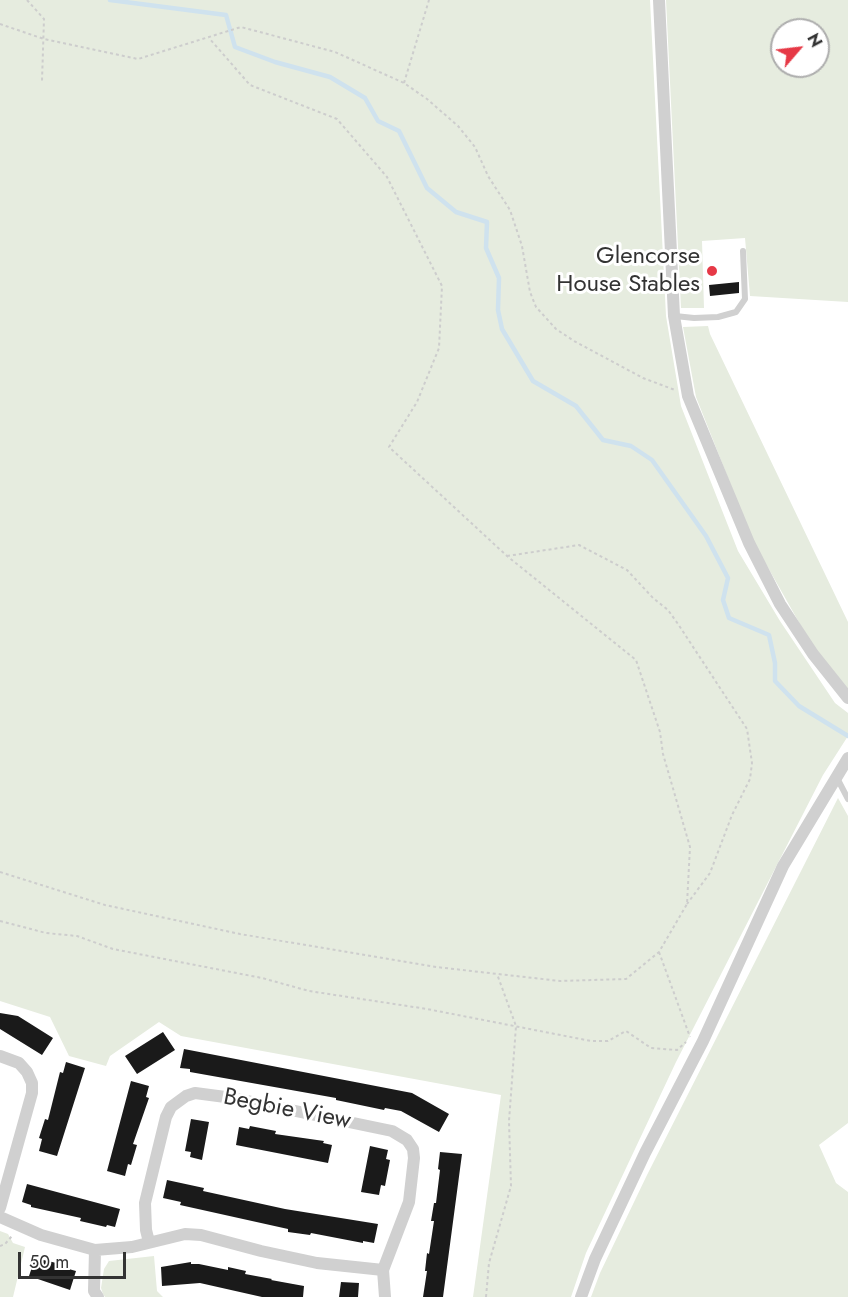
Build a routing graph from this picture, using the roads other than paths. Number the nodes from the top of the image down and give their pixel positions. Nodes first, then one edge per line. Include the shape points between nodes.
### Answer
1 (659, 0) edge
2 (742, 251) dead end
3 (674, 316) junction
4 (848, 698) edge
5 (848, 758) edge
6 (837, 777) junction
7 (848, 799) edge
8 (0, 1056) edge
9 (0, 1208) edge
10 (0, 1217) edge
11 (149, 1242) junction
12 (95, 1250) junction
13 (383, 1270) junction
14 (98, 1297) edge
15 (385, 1297) edge
16 (581, 1297) edge

1 - 3 street
2 - 3 lane via 745,299 736,312 718,317
3 - 4 street via 688,396 749,543 780,604
5 - 6 street
6 - 7 lane
6 - 16 street via 783,866 697,1040
8 - 9 street via 19,1063 32,1083
10 - 12 street via 41,1235
11 - 12 street
11 - 13 street via 201,1234 317,1263
11 - 13 street, Begbie View via 145,1203 166,1117 179,1100 195,1093 392,1131 407,1140 414,1158 409,1202
12 - 14 street via 94,1291
13 - 15 street

